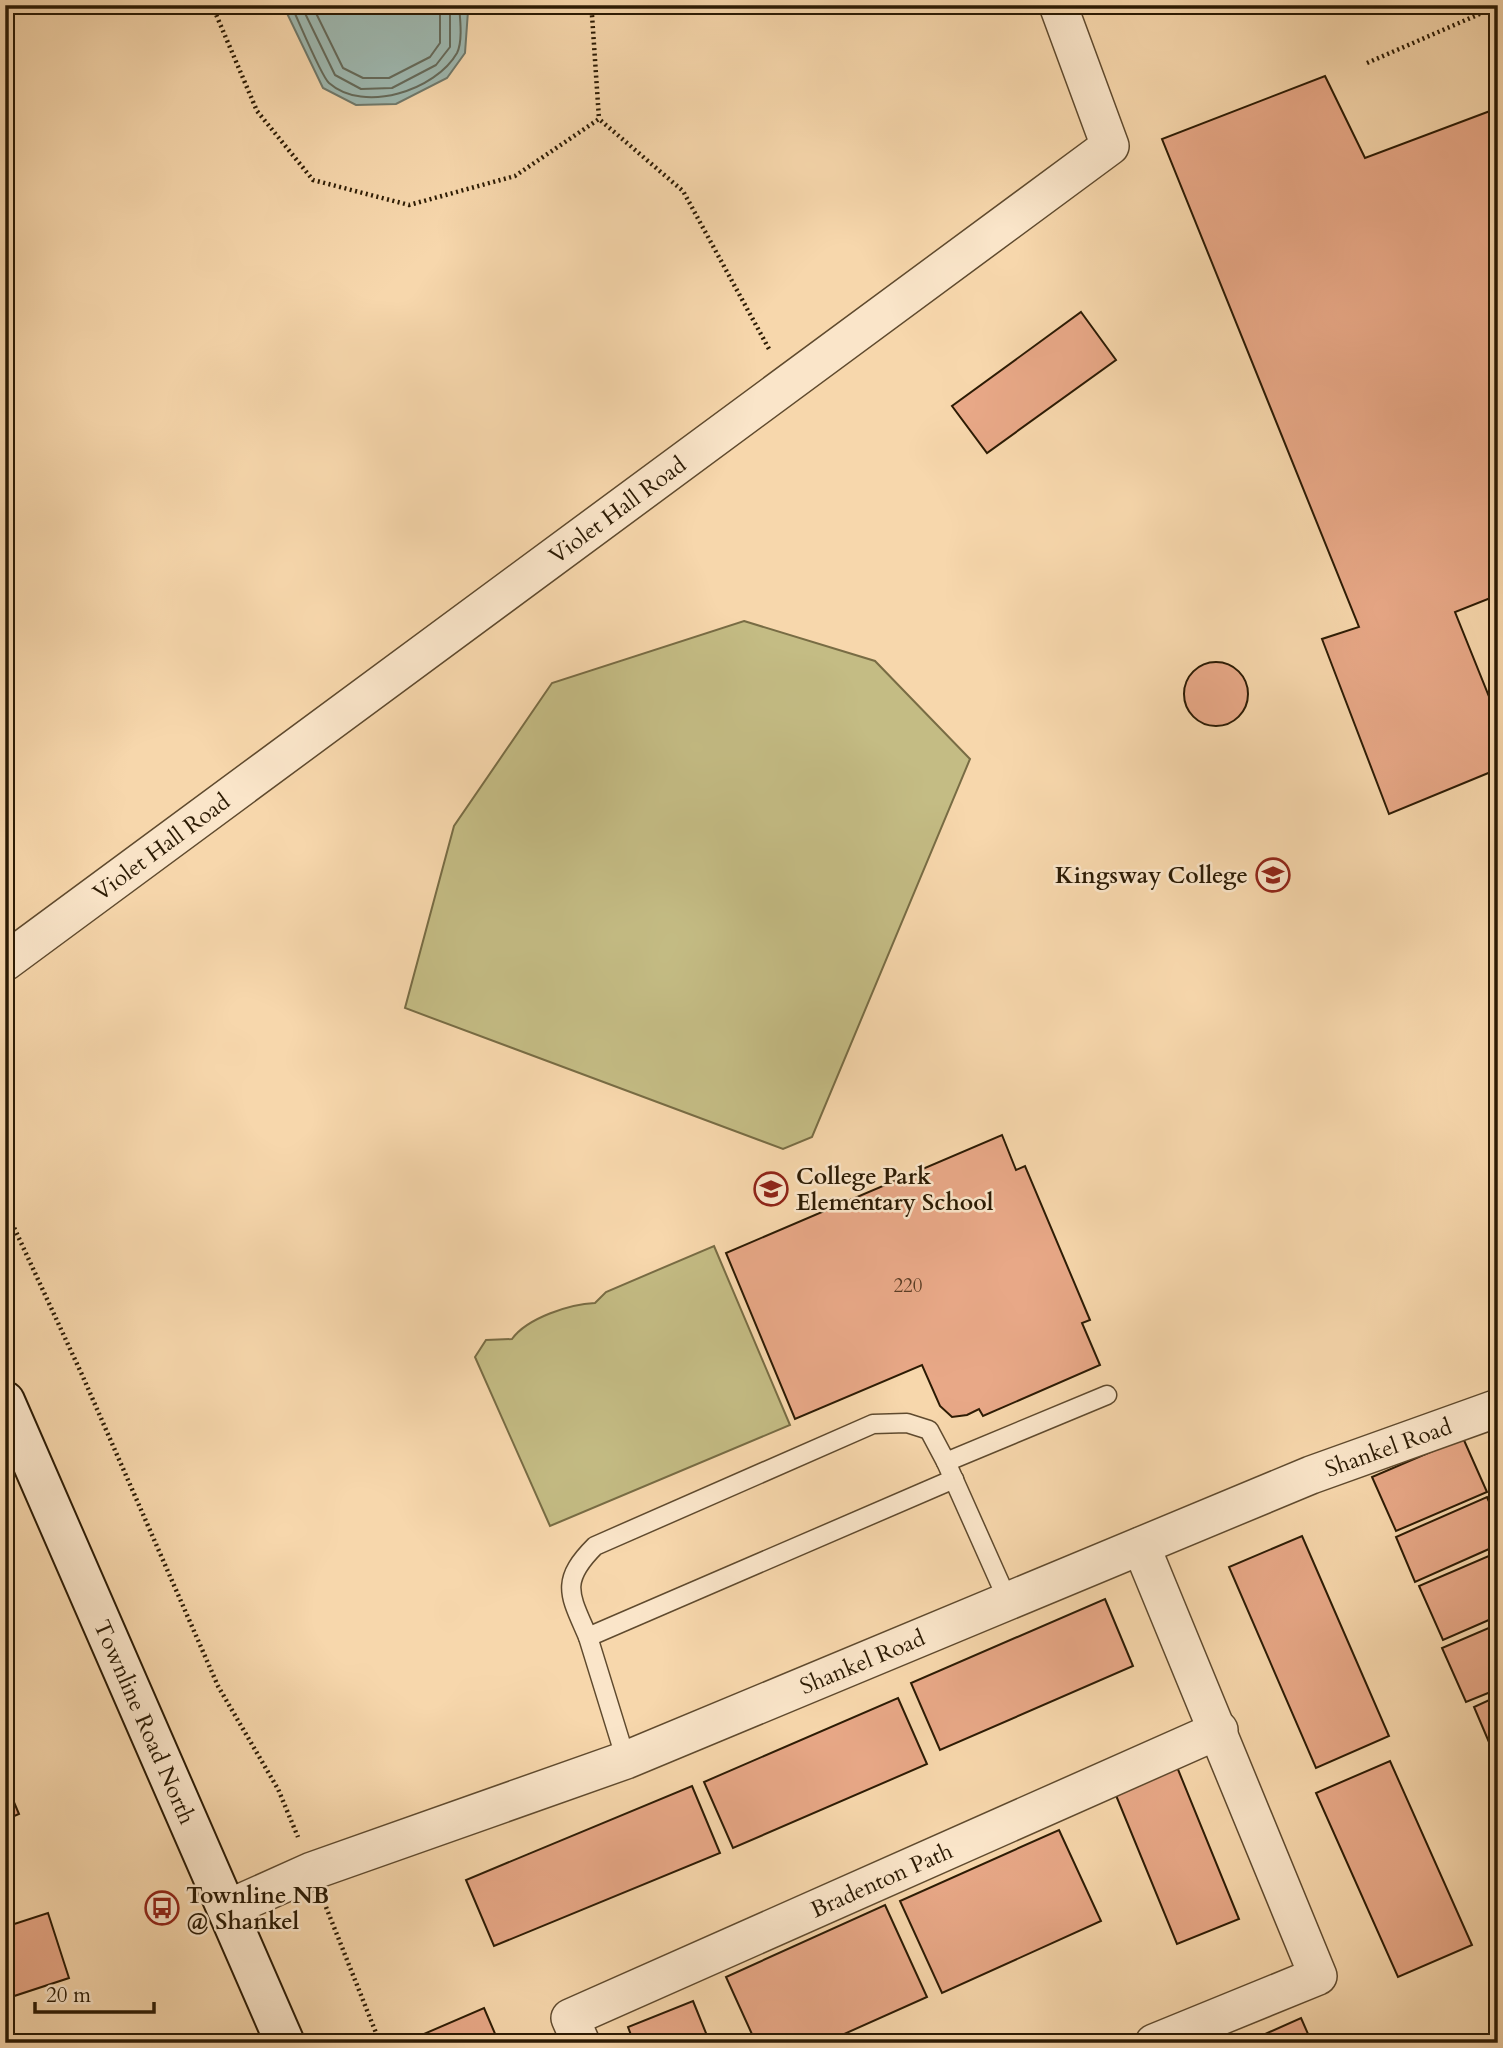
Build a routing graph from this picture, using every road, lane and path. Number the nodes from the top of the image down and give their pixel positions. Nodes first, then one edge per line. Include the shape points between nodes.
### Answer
1 (212, 5) edge
2 (588, 5) edge
3 (1058, 5) edge
4 (1498, 6) edge
5 (1367, 63) dead end
6 (599, 119) junction
7 (788, 384) junction
8 (5, 962) edge
9 (5, 1208) edge
10 (1107, 1395) dead end
11 (5, 1401) edge
12 (1498, 1408) edge
13 (946, 1462) junction
14 (954, 1479) junction
15 (1141, 1546) junction
16 (1008, 1601) junction
17 (588, 1637) junction
18 (1219, 1730) junction
19 (626, 1759) junction
20 (312, 1871) junction
21 (227, 1909) junction
22 (285, 2043) edge
23 (380, 2043) edge
24 (581, 2043) edge
25 (1154, 2043) edge

1 - 6 path via 257,111 313,180 409,205 515,176
2 - 6 path
3 - 7 street, Violet Hall Road via 1110,146
4 - 5 path
6 - 7 path via 683,191
7 - 8 street, Violet Hall Road
9 - 20 path via 218,1686 278,1790
10 - 13 lane
11 - 21 main road, Townline Road North
12 - 15 street, Shankel Road via 1311,1475
13 - 14 lane
13 - 17 lane via 929,1430 907,1423 873,1424 595,1546 577,1564 570,1594
14 - 16 lane
14 - 17 lane
15 - 16 street, Shankel Road
15 - 18 street
16 - 19 street, Shankel Road
17 - 19 lane
18 - 24 street, Bradenton Path via 570,2018
18 - 25 street via 1318,1976
19 - 20 street, Shankel Road
20 - 21 street, Shankel Road
20 - 23 path
21 - 22 main road, Townline Road North

